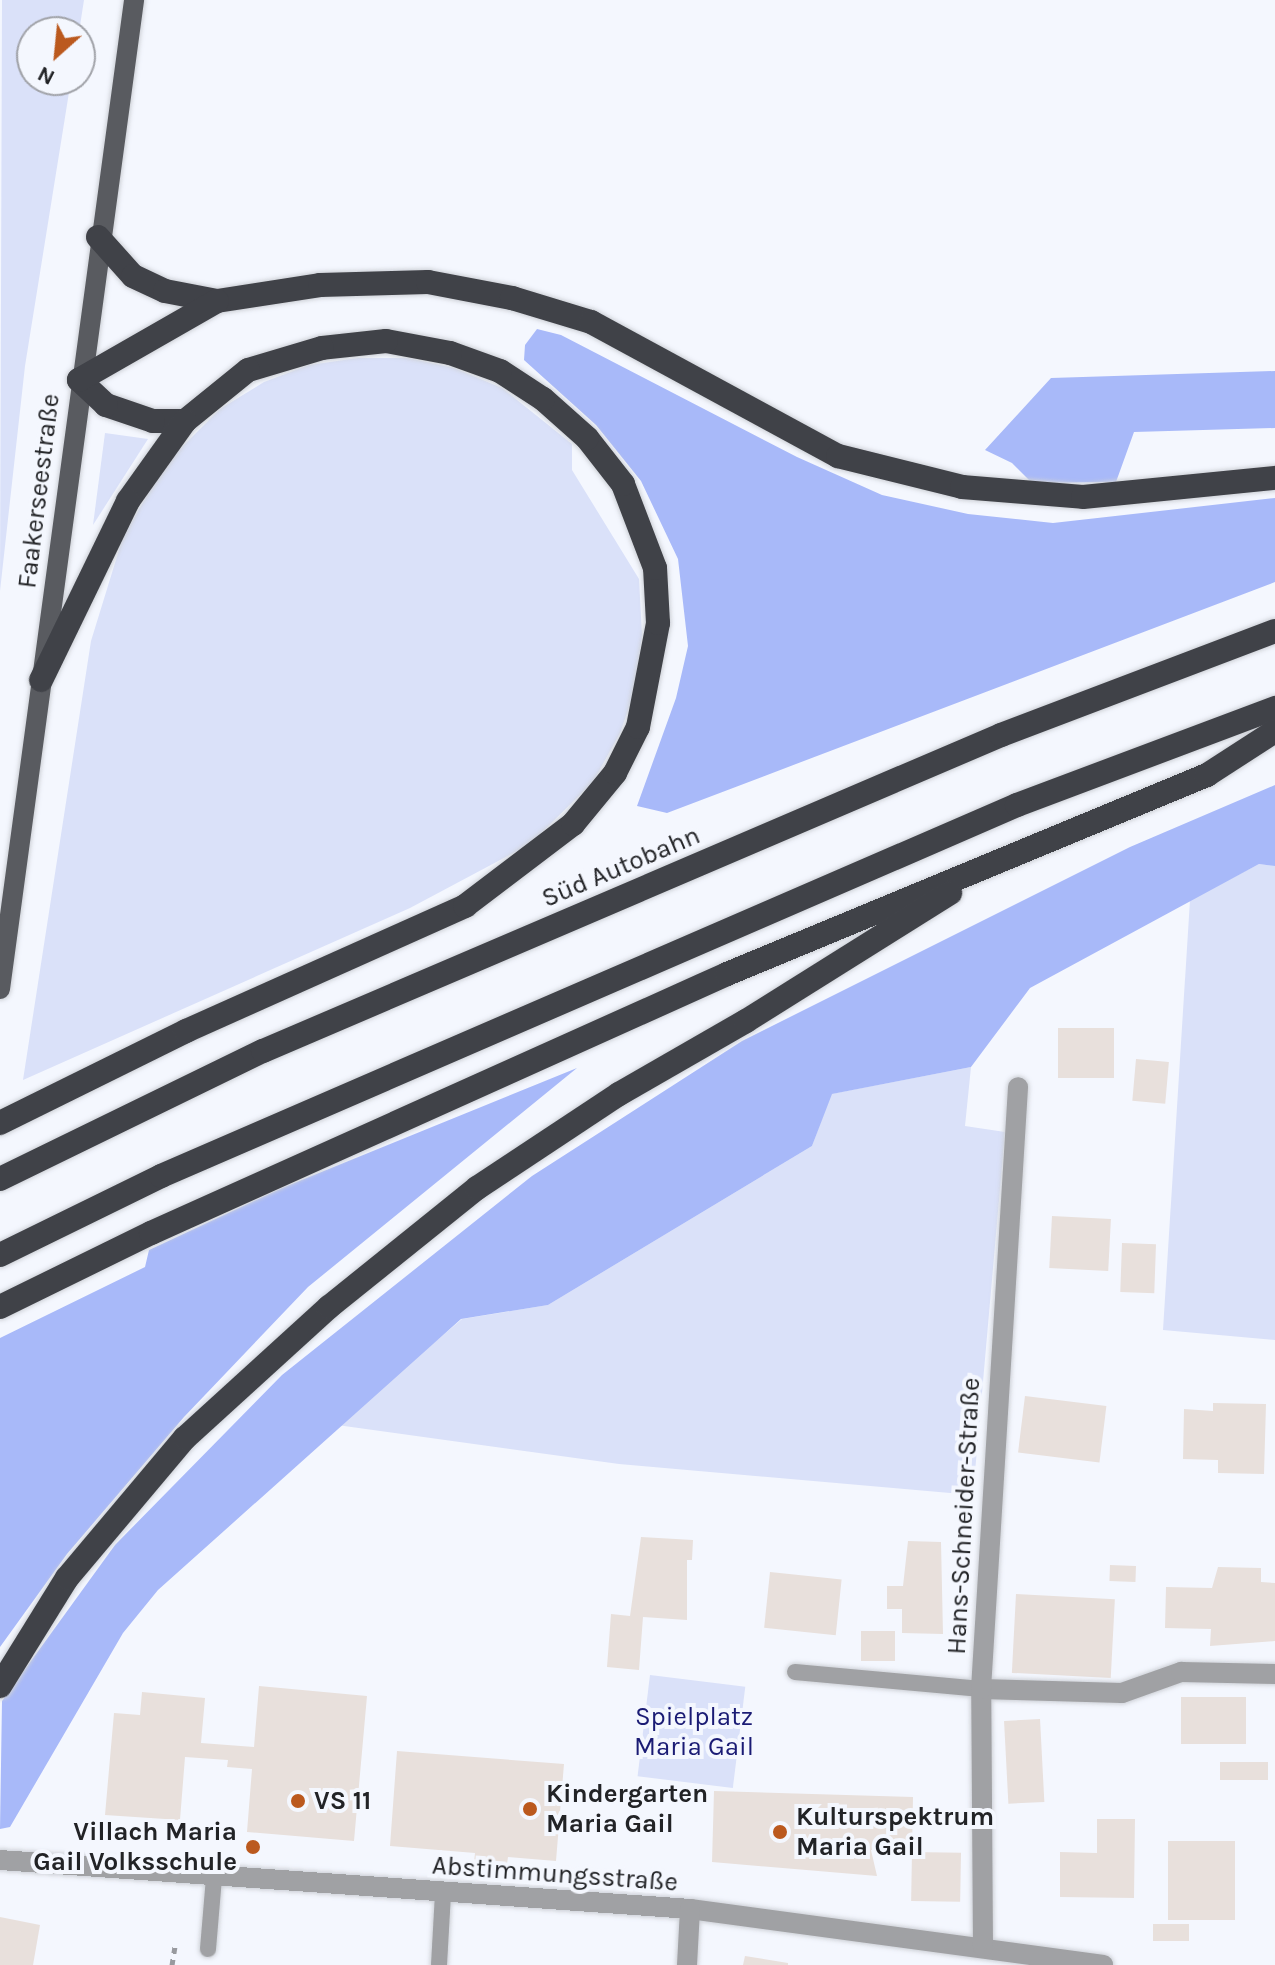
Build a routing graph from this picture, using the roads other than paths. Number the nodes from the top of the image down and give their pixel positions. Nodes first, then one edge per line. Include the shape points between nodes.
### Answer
1 (134, 0) edge
2 (98, 237) junction
3 (217, 301) junction
4 (79, 380) junction
5 (185, 421) junction
6 (1275, 478) edge
7 (1275, 631) edge
8 (41, 680) junction
9 (1275, 708) edge
10 (1275, 731) edge
11 (1009, 855) junction
12 (0, 989) edge
13 (1018, 1087) dead end
14 (0, 1123) edge
15 (0, 1179) edge
16 (0, 1255) edge
17 (0, 1307) edge
18 (795, 1672) dead end
19 (1275, 1674) edge
20 (0, 1686) edge
21 (981, 1689) junction
22 (0, 1860) edge
23 (214, 1877) junction
24 (443, 1893) junction
25 (690, 1909) junction
26 (983, 1947) junction
27 (208, 1949) dead end
28 (439, 1965) edge
29 (687, 1965) edge
30 (1103, 1965) edge

1 - 2 main road, Faakerseestraße
2 - 3 highway via 133,276 165,291
2 - 4 main road, Faakerseestraße
3 - 4 highway
3 - 6 highway via 320,285 428,282 512,298 591,322 838,456 962,487 1083,497
4 - 5 highway via 106,405 153,421
4 - 8 main road, Faakerseestraße
5 - 8 highway via 128,501
5 - 14 highway via 248,370 322,348 386,341 450,353 500,371 543,399 587,438 623,484 655,568 658,623 638,727 615,773 573,824 465,906 186,1031
7 - 15 highway, Süd Autobahn via 1001,735 175,1093
8 - 12 main road, Faakerseestraße
9 - 16 highway via 1017,805 161,1176
10 - 11 highway via 1207,775
11 - 17 highway via 727,974 151,1233
11 - 20 highway via 746,1021 619,1094 477,1188 329,1307 185,1438 67,1578
13 - 21 street, Hans-Schneider-Straße
18 - 21 lane
19 - 21 street via 1181,1672 1122,1693
21 - 26 street, Hans-Schneider-Straße
22 - 23 street, Abstimmungsstraße
23 - 24 street, Abstimmungsstraße
23 - 27 lane
24 - 25 street, Abstimmungsstraße
24 - 28 lane
25 - 26 street, Abstimmungsstraße
25 - 29 street
26 - 30 street, Abstimmungsstraße

